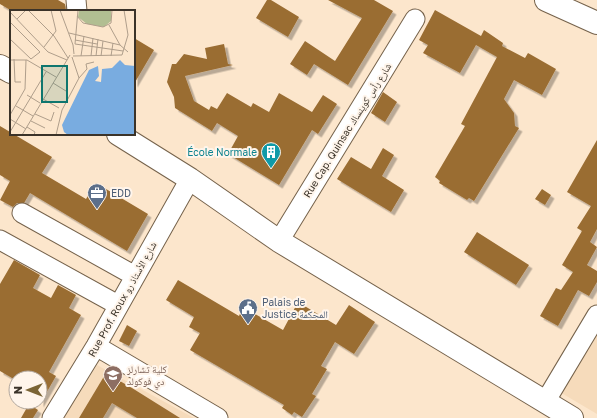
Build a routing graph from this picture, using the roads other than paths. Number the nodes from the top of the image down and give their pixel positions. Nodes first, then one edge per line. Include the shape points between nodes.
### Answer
1 (76, 0) edge
2 (546, 0) edge
3 (77, 10) edge
4 (415, 19) dead end
5 (597, 23) edge
6 (0, 66) edge
7 (10, 71) edge
8 (120, 135) edge
9 (190, 179) junction
10 (22, 213) dead end
11 (0, 240) edge
12 (279, 241) junction
13 (134, 276) junction
14 (118, 305) junction
15 (597, 315) edge
16 (96, 346) junction
17 (544, 402) junction
18 (52, 418) edge
19 (218, 418) edge
20 (572, 418) edge

1 - 3 street
2 - 5 main road
4 - 12 street, Rue Cap. Quinsac شارع رأس كوينساك
6 - 7 main road
8 - 9 main road
9 - 12 main road
9 - 13 street, Rue Prof. Roux شارع الأستاذ رو
10 - 13 street
11 - 14 street
12 - 17 main road
13 - 14 street, Rue Prof. Roux شارع الأستاذ رو
14 - 16 street, Rue Prof. Roux شارع الأستاذ رو
15 - 17 street
16 - 18 street, Rue Prof. Roux شارع الأستاذ رو
16 - 19 street
17 - 20 main road

